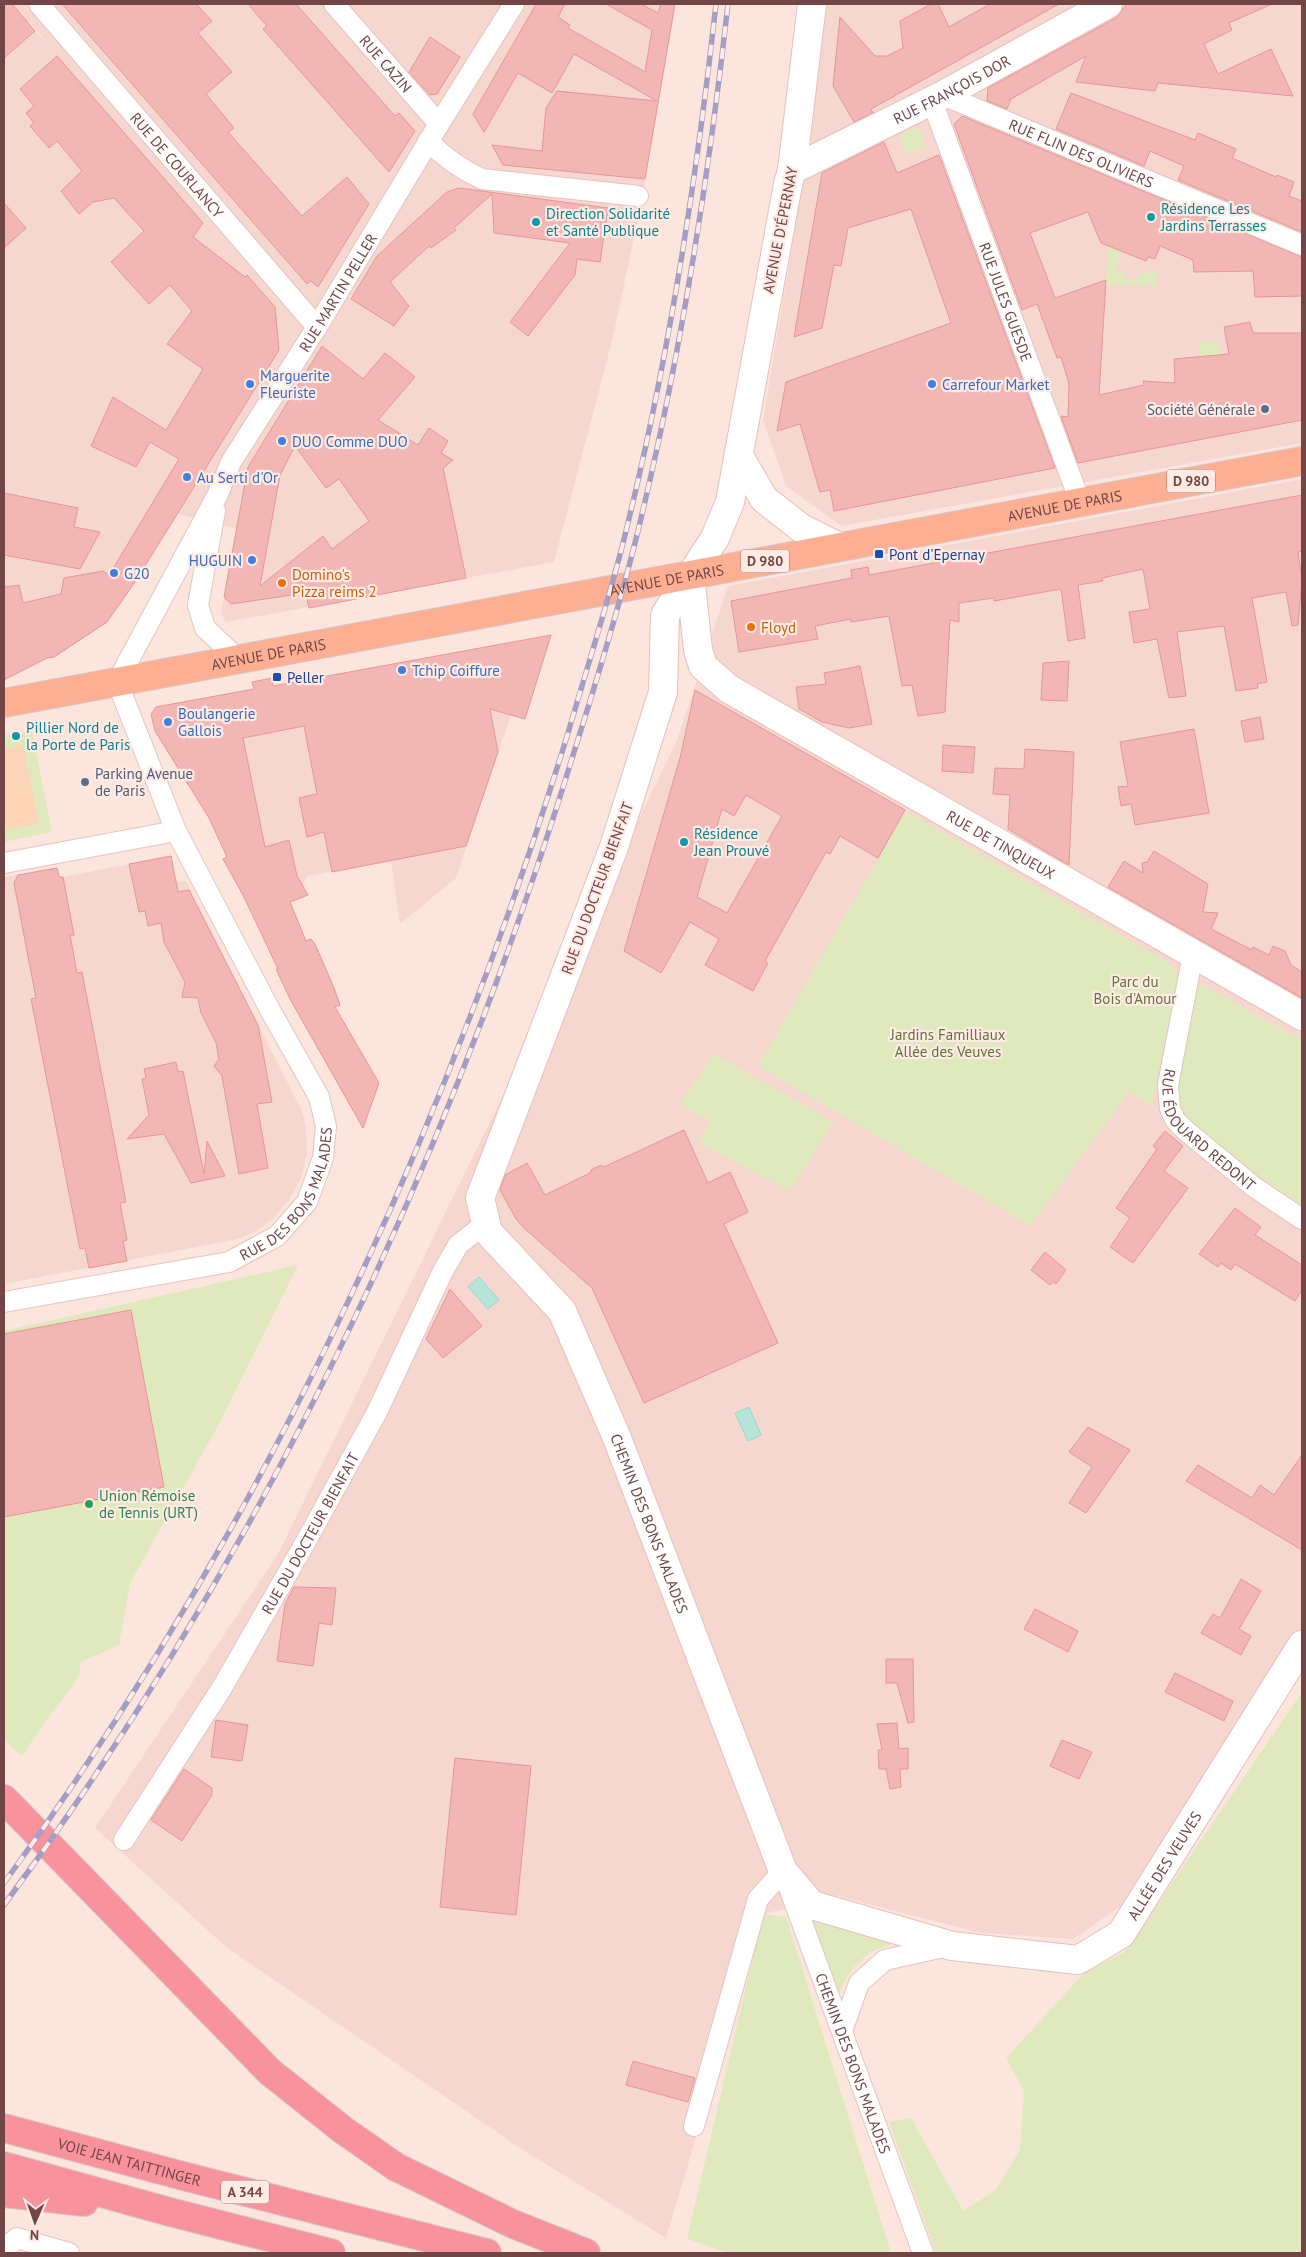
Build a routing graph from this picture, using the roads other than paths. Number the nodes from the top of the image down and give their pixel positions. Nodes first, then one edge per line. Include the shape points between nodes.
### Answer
1 (40, 4) edge
2 (334, 4) edge
3 (514, 4) edge
4 (812, 4) edge
5 (1108, 4) edge
6 (938, 98) junction
7 (439, 124) junction
8 (428, 141) junction
9 (792, 170) junction
10 (638, 196) dead end
11 (1302, 245) edge
12 (317, 327) junction
13 (739, 456) junction
14 (1302, 461) edge
15 (218, 494) junction
16 (1080, 502) junction
17 (839, 547) junction
18 (690, 575) junction
19 (238, 659) junction
20 (703, 666) junction
21 (117, 682) junction
22 (664, 685) junction
23 (4, 703) edge
24 (176, 831) junction
25 (4, 863) edge
26 (1193, 954) junction
27 (1302, 1016) edge
28 (483, 1211) junction
29 (1302, 1219) edge
30 (4, 1302) edge
31 (1302, 1646) edge
32 (4, 1799) edge
33 (124, 1840) dead end
34 (783, 1871) junction
35 (952, 1946) junction
36 (842, 2031) junction
37 (694, 2126) dead end
38 (4, 2128) edge
39 (4, 2166) edge
40 (4, 2193) edge
41 (170, 2212) junction
42 (4, 2248) edge
43 (69, 2253) edge
44 (331, 2253) edge
45 (487, 2253) edge
46 (586, 2253) edge
47 (923, 2253) edge

1 - 12 street, RUE DE COURLANCY
2 - 7 street, RUE CAZIN
3 - 7 street, RUE MARTIN PELLER
4 - 9 street, AVENUE D'ÉPERNAY
5 - 6 street, RUE FRANÇOIS DOR
6 - 9 street, RUE FRANÇOIS DOR
6 - 11 street, RUE FLIN DES OLIVIERS
6 - 16 street, RUE JULES GUESDE
7 - 8 street, RUE MARTIN PELLER
8 - 10 street via 462,170 482,179
8 - 12 street, RUE MARTIN PELLER
9 - 13 street, AVENUE D'ÉPERNAY
12 - 15 street, RUE MARTIN PELLER via 231,462
13 - 17 street via 764,499 801,528
13 - 18 street, AVENUE D'ÉPERNAY via 730,502 715,538
14 - 16 main road, AVENUE DE PARIS / D 980
15 - 19 street via 198,605 204,628
15 - 21 street, RUE MARTIN PELLER
16 - 17 main road, AVENUE DE PARIS / D 980
17 - 18 main road, AVENUE DE PARIS / D 980
18 - 19 main road, AVENUE DE PARIS
18 - 20 street via 698,650
18 - 22 street, RUE DU DOCTEUR BIENFAIT via 665,615
19 - 21 main road, AVENUE DE PARIS
20 - 22 street via 674,673
20 - 26 street, RUE DE TINQUEUX via 729,689
21 - 23 main road, AVENUE DE PARIS
21 - 24 street, RUE DES BONS MALADES
22 - 28 street, RUE DU DOCTEUR BIENFAIT via 614,847
24 - 25 street
24 - 30 street, RUE DES BONS MALADES via 319,1097 326,1126 323,1158 307,1202 277,1236 229,1262
26 - 27 street, RUE DE TINQUEUX
26 - 29 street, RUE ÉDOUARD REDONT via 1168,1085 1170,1109 1185,1130 1254,1187
28 - 33 street, RUE DU DOCTEUR BIENFAIT via 442,1273 377,1412 305,1543 223,1686
28 - 34 street, CHEMIN DES BONS MALADES via 488,1232 562,1311 617,1438
31 - 35 street, ALLÉE DES VEUVES via 1122,1934 1078,1960
32 - 46 highway via 270,2072 335,2124 396,2167 513,2224
34 - 35 street, CHEMIN DES BONS MALADES via 812,1905
34 - 36 street, CHEMIN DES BONS MALADES
34 - 37 street via 758,1899
35 - 36 street via 885,1960 859,1983
36 - 47 street, CHEMIN DES BONS MALADES
38 - 45 highway, VOIE JEAN TAITTINGER / A 344
39 - 41 highway, A 344
40 - 41 highway
41 - 44 highway, A 344
42 - 43 street via 17,2238

